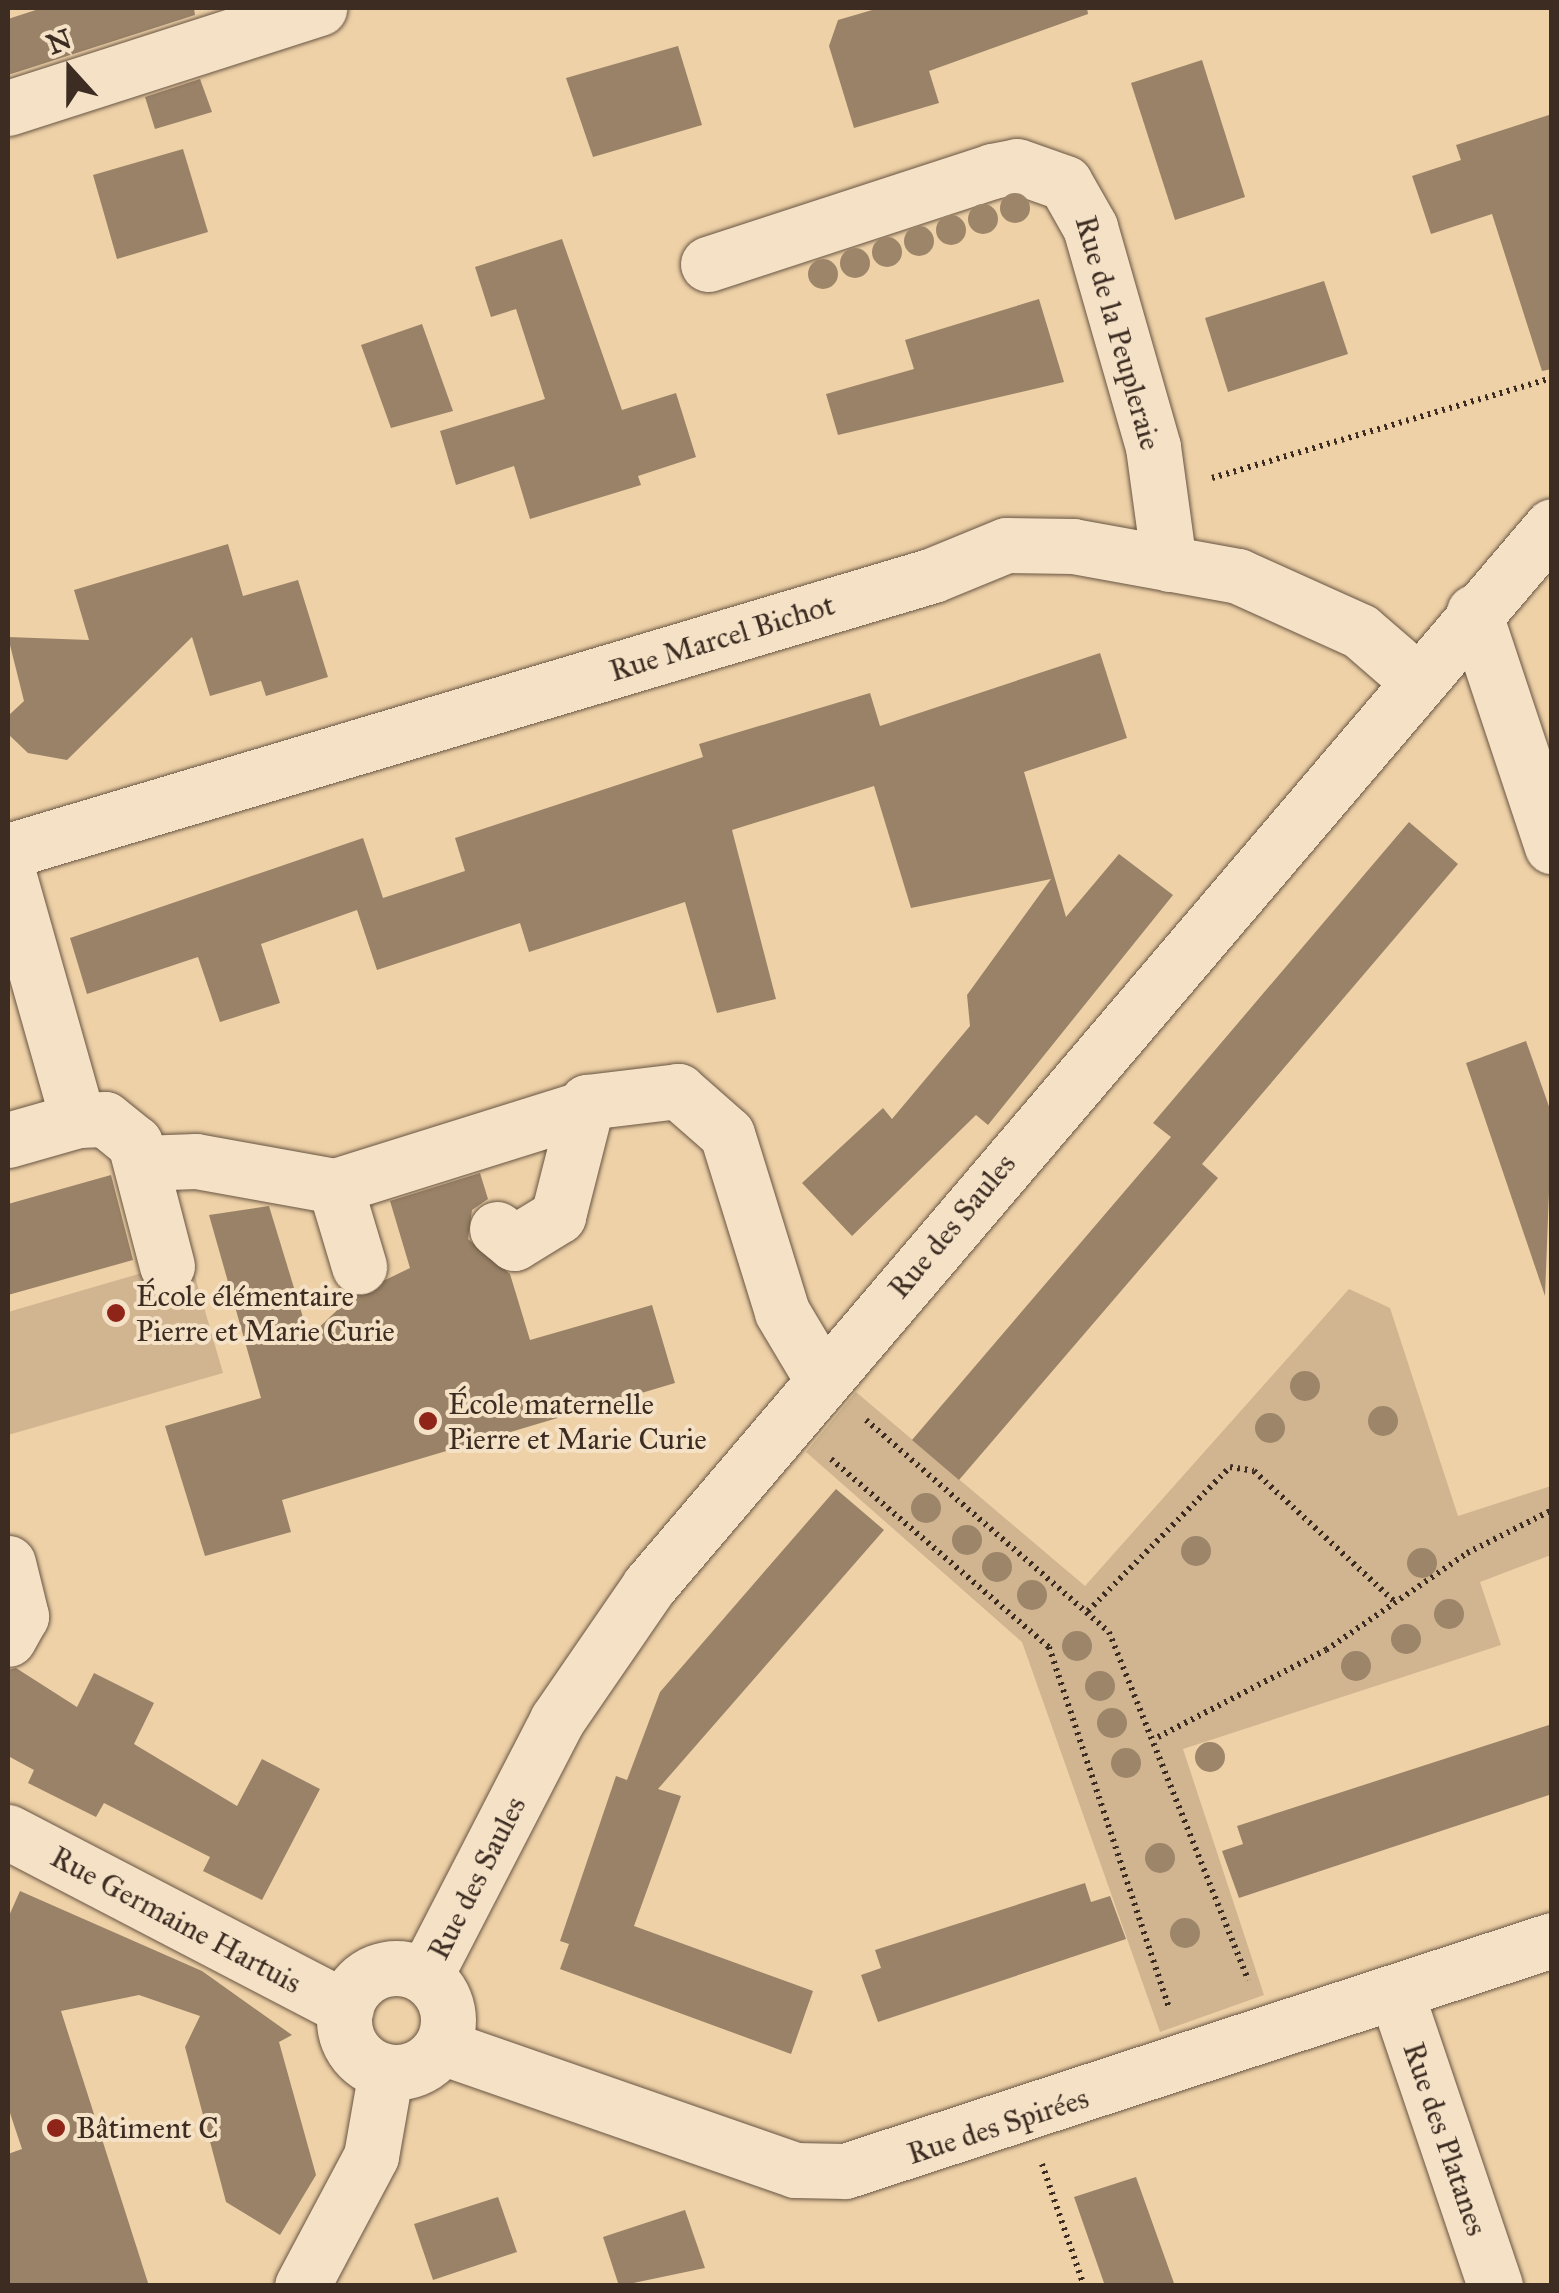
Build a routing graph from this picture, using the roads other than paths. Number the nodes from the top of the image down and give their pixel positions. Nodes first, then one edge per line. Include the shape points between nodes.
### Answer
1 (318, 8) edge
2 (8, 108) edge
3 (708, 264) dead end
4 (1552, 526) edge
5 (1169, 564) junction
6 (1474, 612) junction
7 (1418, 682) junction
8 (1552, 846) edge
9 (8, 851) edge
10 (8, 873) edge
11 (580, 1109) junction
12 (78, 1120) junction
13 (8, 1140) edge
14 (142, 1163) junction
15 (334, 1186) junction
16 (497, 1229) dead end
17 (167, 1266) dead end
18 (359, 1266) dead end
19 (839, 1396) junction
20 (8, 1563) edge
21 (8, 1638) edge
22 (8, 1832) edge
23 (1552, 1940) edge
24 (425, 1976) junction
25 (1396, 1993) junction
26 (346, 2008) junction
27 (442, 2047) junction
28 (386, 2071) junction
29 (302, 2286) edge
30 (1494, 2286) edge

1 - 2 street
3 - 5 street, Rue de la Peupleraie via 992,171 1017,166 1065,183 1090,227 1153,446
4 - 6 street, Rue des Saules
5 - 7 street, Rue Marcel Bichot via 1304,600 1360,631
5 - 9 street, Rue Marcel Bichot via 1006,546 933,576
6 - 7 street, Rue des Saules
6 - 8 street
7 - 19 street, Rue des Saules
10 - 12 street
11 - 15 street
11 - 16 street via 570,1198 558,1216 514,1243
11 - 19 street via 652,1088 678,1090 718,1118 782,1312
12 - 13 street
12 - 14 street via 123,1127
14 - 15 street via 196,1160
14 - 17 street
15 - 18 street
19 - 24 street, Rue des Saules via 648,1586 558,1720
20 - 21 street via 21,1616
22 - 26 street, Rue Germaine Hartuis
23 - 25 street, Rue des Spirées
24 - 26 street via 377,1972
24 - 27 street via 446,2004
25 - 27 street, Rue des Spirées via 845,2171 794,2170
25 - 30 street, Rue des Platanes
26 - 28 street via 352,2048
27 - 28 street via 418,2068
28 - 29 street via 371,2156

